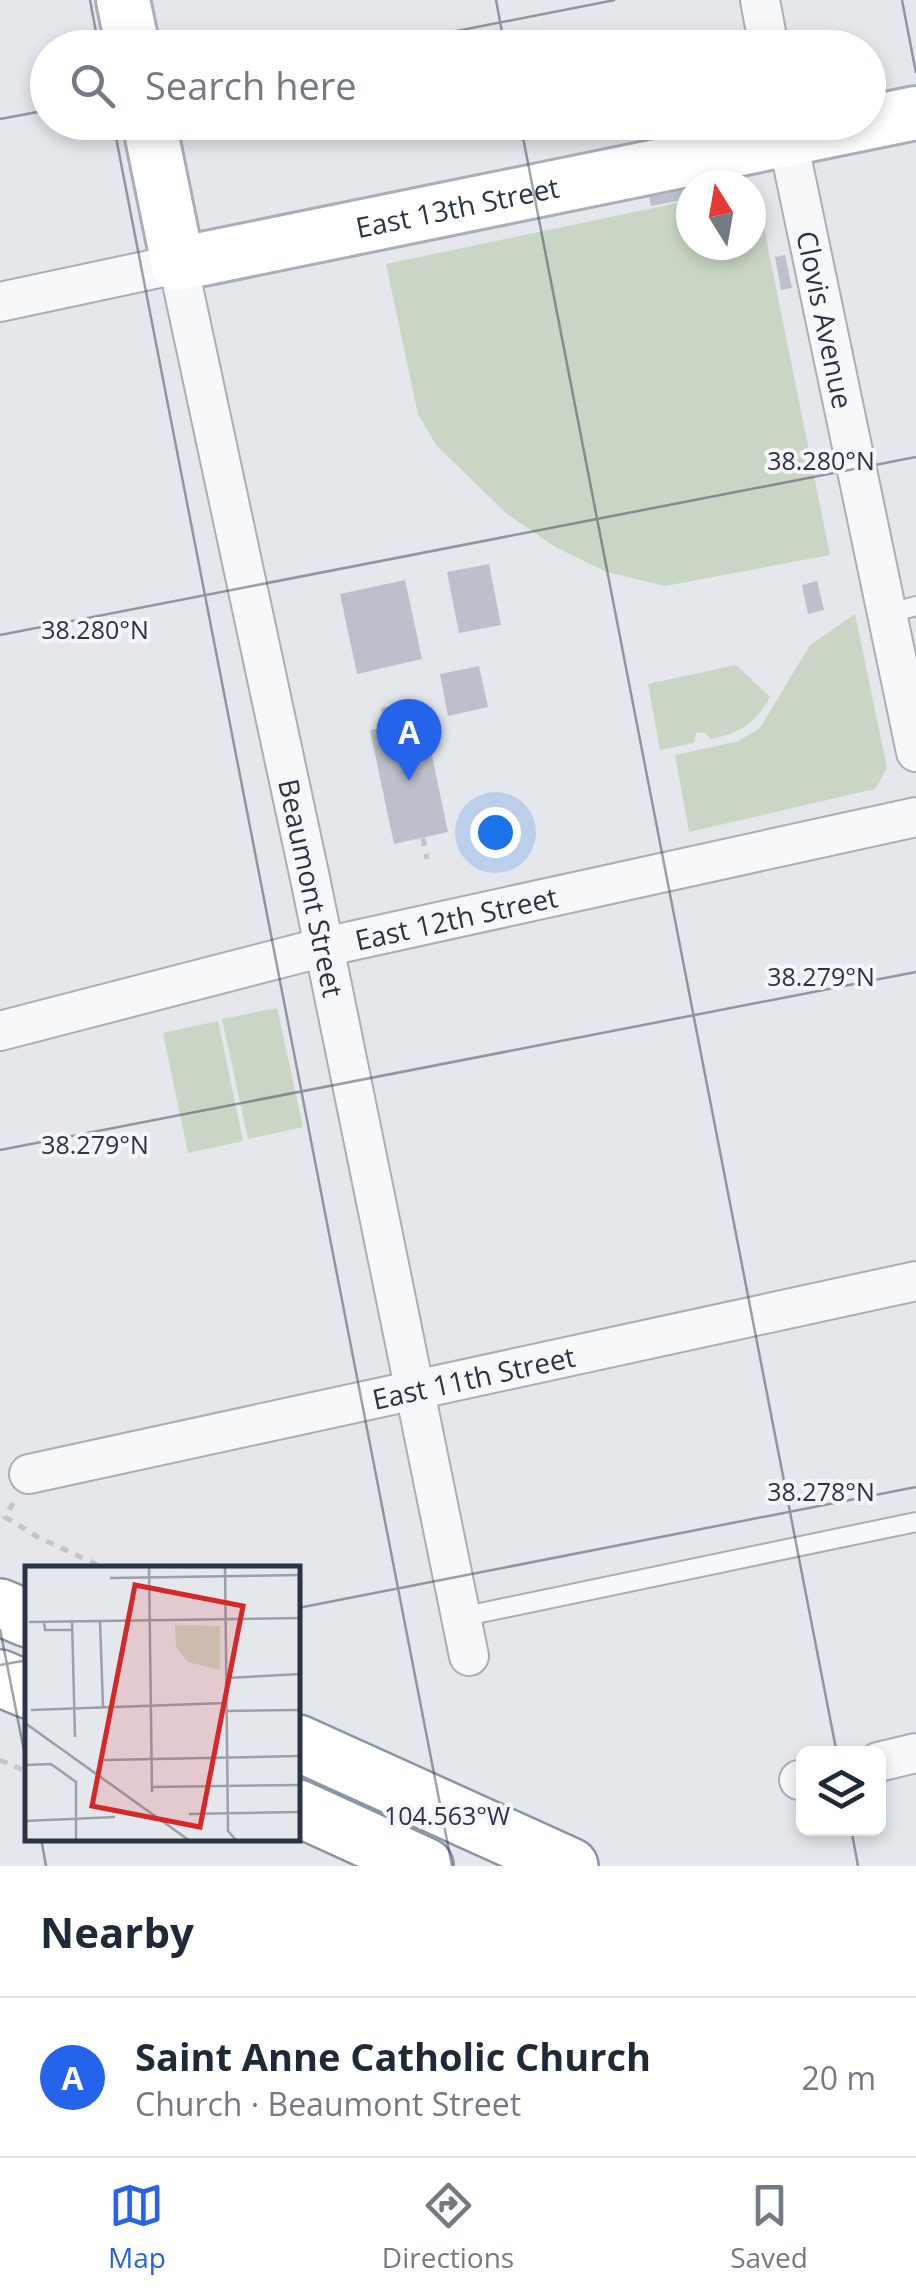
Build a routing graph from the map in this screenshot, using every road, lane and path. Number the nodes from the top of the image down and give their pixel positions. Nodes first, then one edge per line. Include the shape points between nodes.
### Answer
1 (123, 0) edge
2 (760, 0) edge
3 (129, 30) edge
4 (766, 30) edge
5 (916, 113) edge
6 (886, 117) edge
7 (152, 140) edge
8 (745, 140) edge
9 (788, 140) edge
10 (178, 264) junction
11 (0, 302) edge
12 (902, 610) edge
13 (916, 752) edge
14 (916, 817) edge
15 (423, 838) dead end
16 (427, 860) dead end
17 (324, 947) junction
18 (0, 1031) edge
19 (916, 1281) edge
20 (414, 1390) junction
21 (29, 1474) joint
22 (3, 1516) edge
23 (916, 1522) edge
24 (100, 1566) edge
25 (0, 1607) edge
26 (461, 1616) junction
27 (25, 1619) edge
28 (469, 1656) dead end
29 (0, 1678) edge
30 (25, 1689) edge
31 (300, 1743) edge
32 (916, 1754) edge
33 (0, 1760) edge
34 (886, 1760) edge
35 (25, 1771) edge
36 (300, 1809) edge
37 (425, 1866) edge
38 (570, 1866) edge

1 - 3 street
2 - 4 street
5 - 6 street, East 13th Street
7 - 10 street, Beaumont Street
8 - 10 street, East 13th Street
9 - 12 street, Clovis Avenue
10 - 11 street, East 13th Street
10 - 17 street, Beaumont Street
12 - 13 street, Clovis Avenue
14 - 17 street, East 12th Street
15 - 16 path
17 - 18 street, East 12th Street
17 - 20 street, Beaumont Street
19 - 20 street, East 11th Street
20 - 21 street, East 11th Street
20 - 26 street, Beaumont Street
21 - 22 path
22 - 24 path
23 - 26 lane
25 - 27 highway
26 - 28 street, Beaumont Street
29 - 30 highway
31 - 38 highway
32 - 34 street
33 - 35 path
36 - 37 highway

